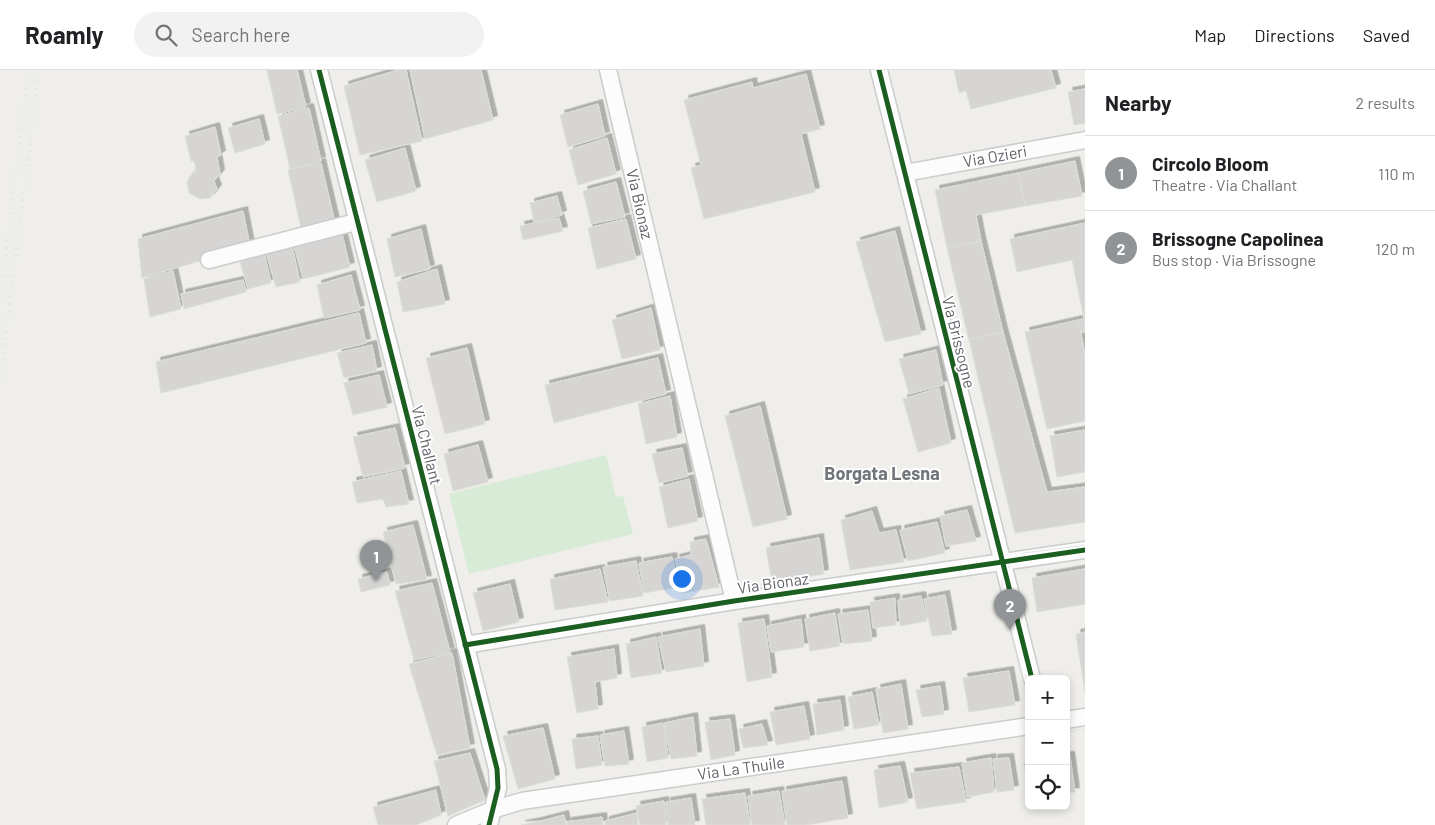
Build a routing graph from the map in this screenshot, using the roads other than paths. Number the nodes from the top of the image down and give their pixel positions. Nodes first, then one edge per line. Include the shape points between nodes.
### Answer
1 (321, 70) edge
2 (608, 70) edge
3 (878, 70) edge
4 (1085, 140) edge
5 (905, 172) junction
6 (356, 222) junction
7 (209, 260) dead end
8 (1085, 550) edge
9 (1002, 563) junction
10 (734, 601) junction
11 (465, 645) junction
12 (1031, 675) edge
13 (1085, 717) edge
14 (1070, 719) edge
15 (1025, 727) edge
16 (490, 817) edge
17 (456, 825) edge

1 - 6 street, Via Challant
2 - 10 street, Via Bionaz
3 - 5 street, Via Brissogne
4 - 5 street, Via Ozieri
5 - 9 street, Via Brissogne
6 - 7 street
6 - 11 street, Via Challant
8 - 9 street, Via Bionaz
9 - 10 street, Via Bionaz
9 - 12 street, Via Brissogne
10 - 11 street, Via Bionaz
11 - 16 street, Via Challant via 497,769 498,788
13 - 14 street
15 - 16 street, Via La Thuile via 522,801
16 - 17 street, Via La Thuile

